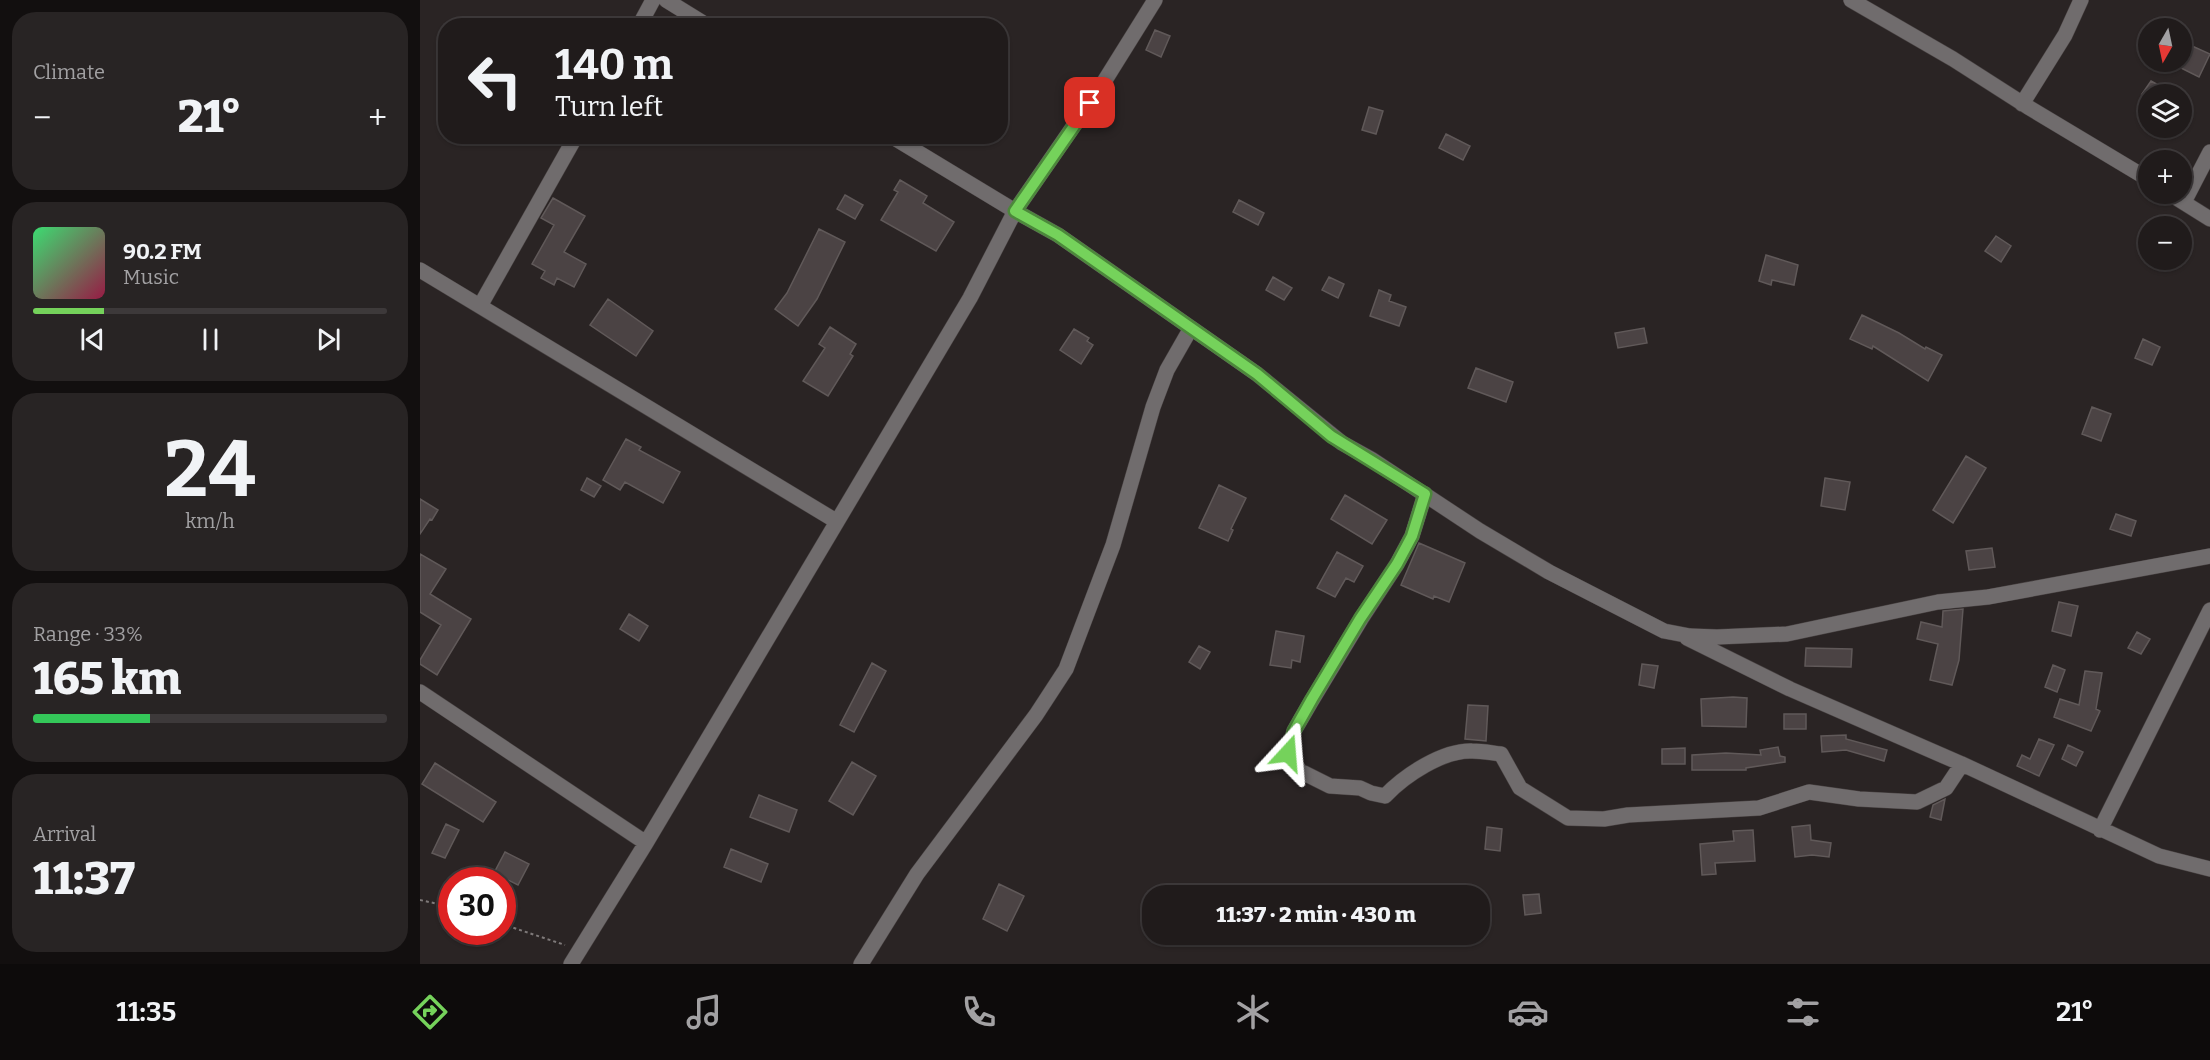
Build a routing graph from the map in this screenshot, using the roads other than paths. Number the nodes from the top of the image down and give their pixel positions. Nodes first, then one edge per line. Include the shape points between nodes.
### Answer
1 (653, 0) edge
2 (666, 0) edge
3 (1155, 0) edge
4 (1851, 0) edge
5 (2082, 0) edge
6 (643, 18) edge
7 (695, 18) edge
8 (2022, 104) junction
9 (571, 144) edge
10 (904, 144) edge
11 (2210, 152) edge
12 (2138, 173) edge
13 (2192, 187) edge
14 (2187, 204) edge
15 (1015, 211) junction
16 (2210, 219) edge
17 (420, 270) edge
18 (480, 306) junction
19 (1191, 328) junction
20 (1425, 494) junction
21 (836, 521) junction
22 (2210, 556) edge
23 (2210, 610) edge
24 (1678, 634) junction
25 (420, 692) edge
26 (1962, 765) junction
27 (2100, 830) junction
28 (646, 843) junction
29 (2210, 869) edge
30 (571, 964) edge
31 (861, 964) edge

1 - 6 street
2 - 7 street
3 - 15 street
4 - 8 street
5 - 8 street
8 - 12 street
9 - 18 street
10 - 15 street
11 - 13 street
14 - 16 street
15 - 19 street via 1058,235
15 - 21 street via 969,298
17 - 18 street
18 - 21 street
19 - 20 street via 1257,374 1331,436
19 - 31 street via 1167,370 1153,407 1113,545 1066,669 917,874
20 - 24 street via 1549,572 1648,624
20 - 26 street via 1412,536 1397,564 1294,731 1288,753 1300,771 1330,786 1360,788 1385,796 1400,780 1446,756 1471,751 1501,754 1520,788 1568,818 1604,819 1759,808 1809,792 1917,802 1946,788
21 - 28 street
22 - 24 street via 1988,597 1938,602 1787,634
23 - 27 street
24 - 26 street via 1790,689
25 - 28 street
26 - 27 street
27 - 29 street via 2159,856
28 - 30 street

